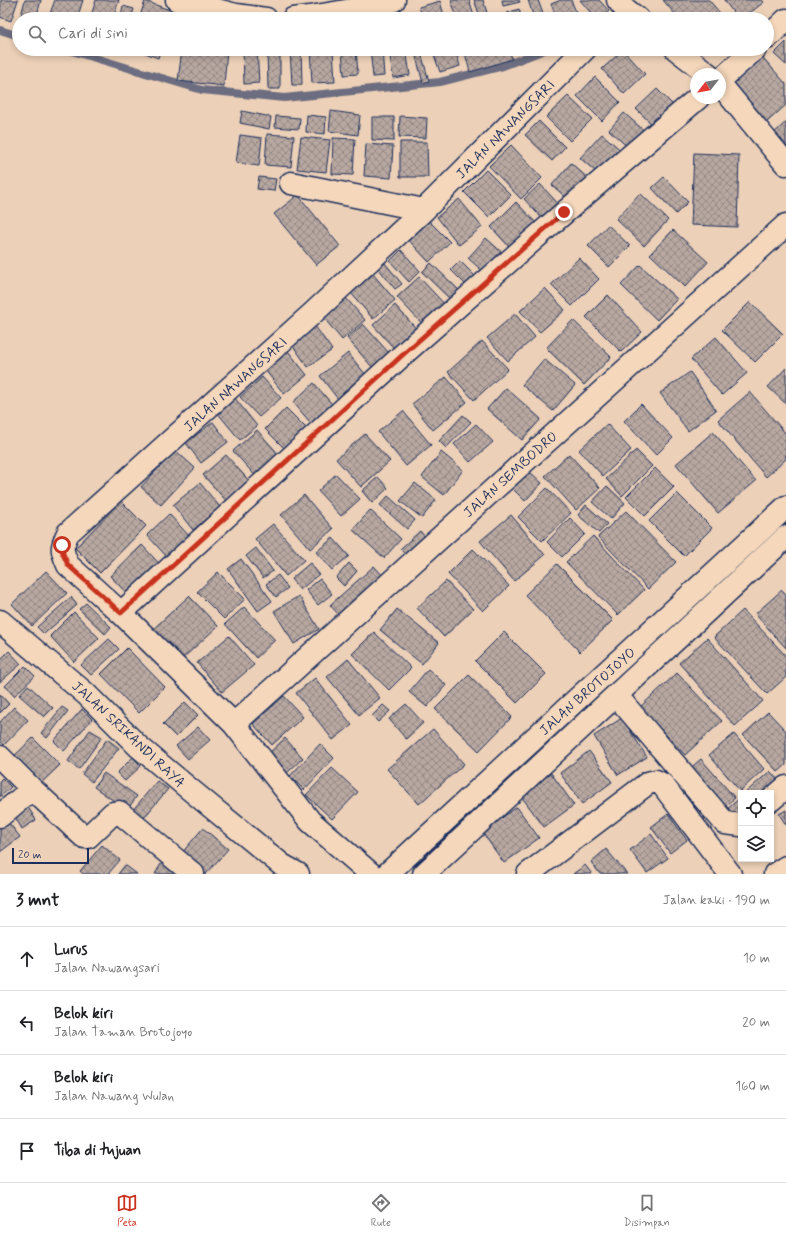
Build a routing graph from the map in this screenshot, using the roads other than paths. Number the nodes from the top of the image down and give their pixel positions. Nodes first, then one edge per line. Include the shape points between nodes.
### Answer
1 (177, 0) edge
2 (385, 2) edge
3 (224, 12) edge
4 (335, 12) edge
5 (786, 20) edge
6 (774, 31) edge
7 (578, 56) edge
8 (685, 56) edge
9 (747, 56) edge
10 (700, 68) edge
11 (726, 75) edge
12 (726, 91) edge
13 (691, 104) edge
14 (786, 164) edge
15 (291, 183) dead end
16 (424, 210) junction
17 (786, 225) edge
18 (786, 507) edge
19 (786, 537) edge
20 (121, 613) junction
21 (0, 621) edge
22 (616, 695) junction
23 (234, 724) junction
24 (0, 757) edge
25 (786, 787) edge
26 (32, 789) junction
27 (774, 797) edge
28 (0, 816) edge
29 (738, 825) edge
30 (786, 867) edge
31 (285, 871) edge
32 (193, 874) edge
33 (371, 874) edge
34 (387, 874) edge
35 (424, 874) edge
36 (528, 874) edge
37 (730, 874) edge
38 (775, 874) edge

1 - 3 street
2 - 4 street
5 - 6 street
7 - 16 street, JALAN NAWANGSARI
8 - 10 street
9 - 11 street
12 - 14 street
13 - 20 street via 408,350
15 - 16 street
16 - 20 street, JALAN NAWANGSARI via 308,318 68,533 62,545 68,565
17 - 23 street, JALAN SEMBODRO
18 - 34 street, JALAN BROTOJOYO
19 - 22 street, JALAN BROTOJOYO
20 - 23 street
21 - 31 street, JALAN SRIKANDI RAYA via 86,694 138,746
22 - 29 street via 725,823
22 - 35 street, JALAN BROTOJOYO
23 - 33 street via 310,821
24 - 26 street
25 - 27 street
26 - 28 street
26 - 32 street via 86,838 113,813 119,812
30 - 38 street
36 - 37 street via 648,783 656,782 662,784

